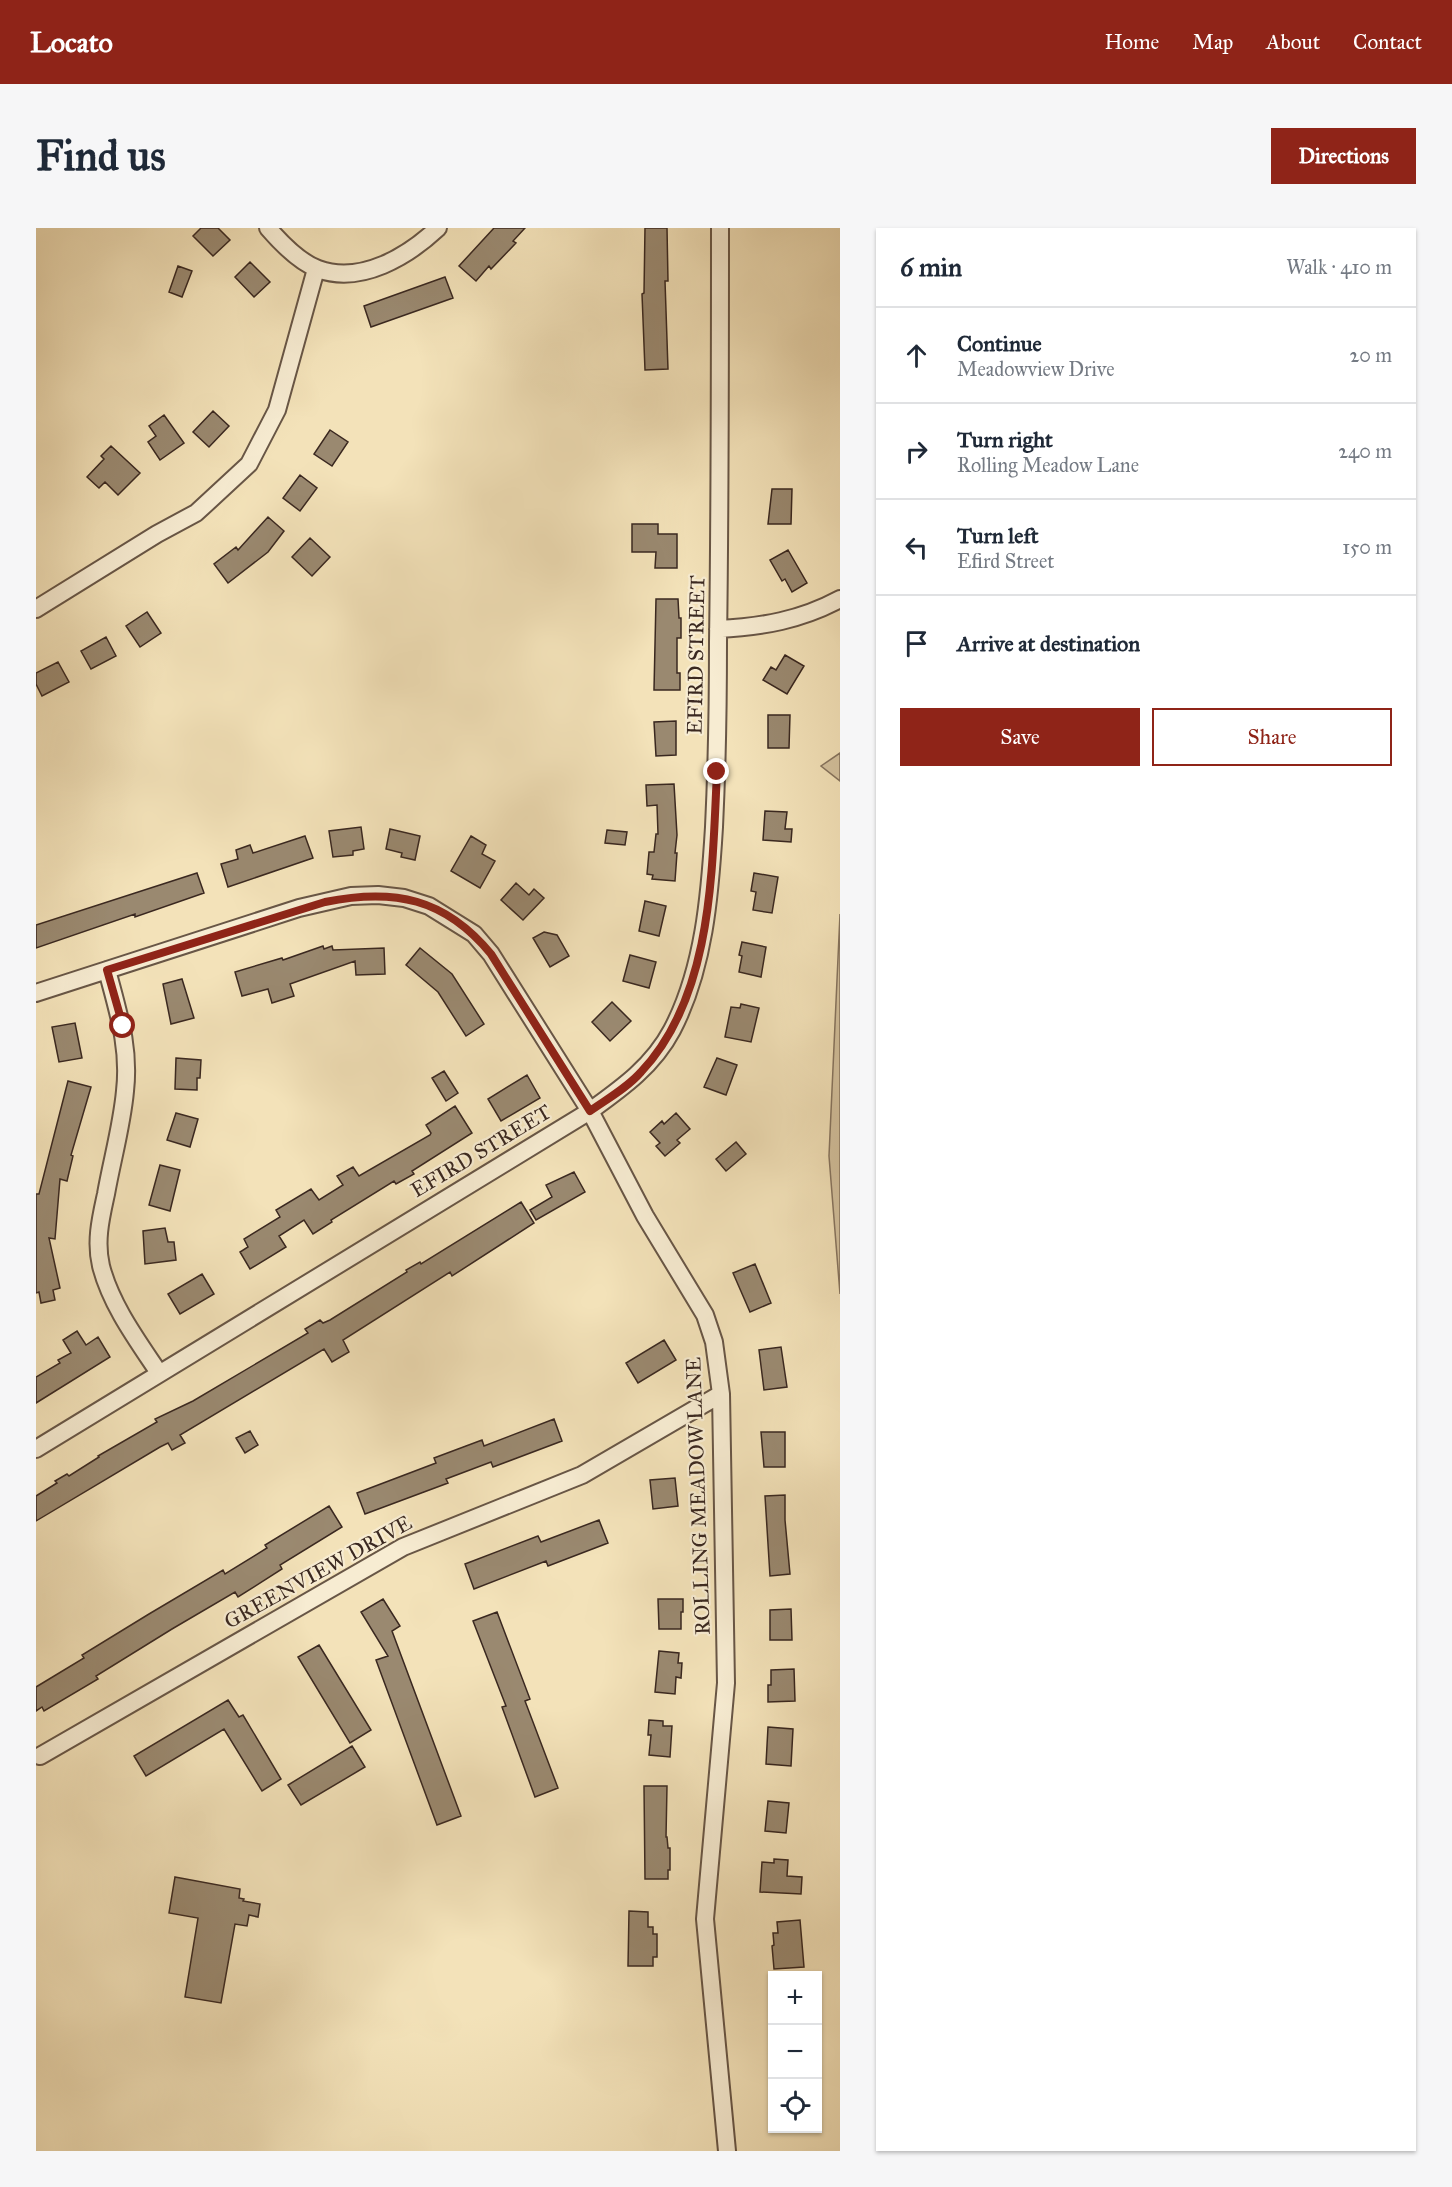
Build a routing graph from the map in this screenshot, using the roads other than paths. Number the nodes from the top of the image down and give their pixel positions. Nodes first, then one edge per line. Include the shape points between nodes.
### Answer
1 (268, 228) edge
2 (438, 228) edge
3 (720, 228) edge
4 (316, 269) junction
5 (840, 599) edge
6 (36, 609) edge
7 (718, 629) junction
8 (107, 970) junction
9 (36, 993) edge
10 (590, 1111) junction
11 (159, 1374) junction
12 (721, 1394) junction
13 (36, 1449) edge
14 (40, 1756) dead end
15 (728, 2151) edge

1 - 4 street
2 - 4 street via 416,247 376,268 332,273
3 - 7 street, EFIRD STREET
4 - 6 street via 277,410 249,464 196,513
5 - 7 street via 816,612 768,625
7 - 10 street, EFIRD STREET via 717,772 711,878 698,956 682,1007 657,1053 640,1074
8 - 9 street, ROLLING MEADOW LANE
8 - 10 street, ROLLING MEADOW LANE via 325,902 351,896 404,898 429,906 474,934 491,954
8 - 11 street via 128,1060 98,1232 101,1265 115,1302
10 - 11 street, EFIRD STREET
10 - 12 street, ROLLING MEADOW LANE via 645,1216 705,1315 714,1342
11 - 13 street, EFIRD STREET
12 - 14 street, GREENVIEW DRIVE via 582,1475 404,1547
12 - 15 street, ROLLING MEADOW LANE via 726,1683 705,1919

